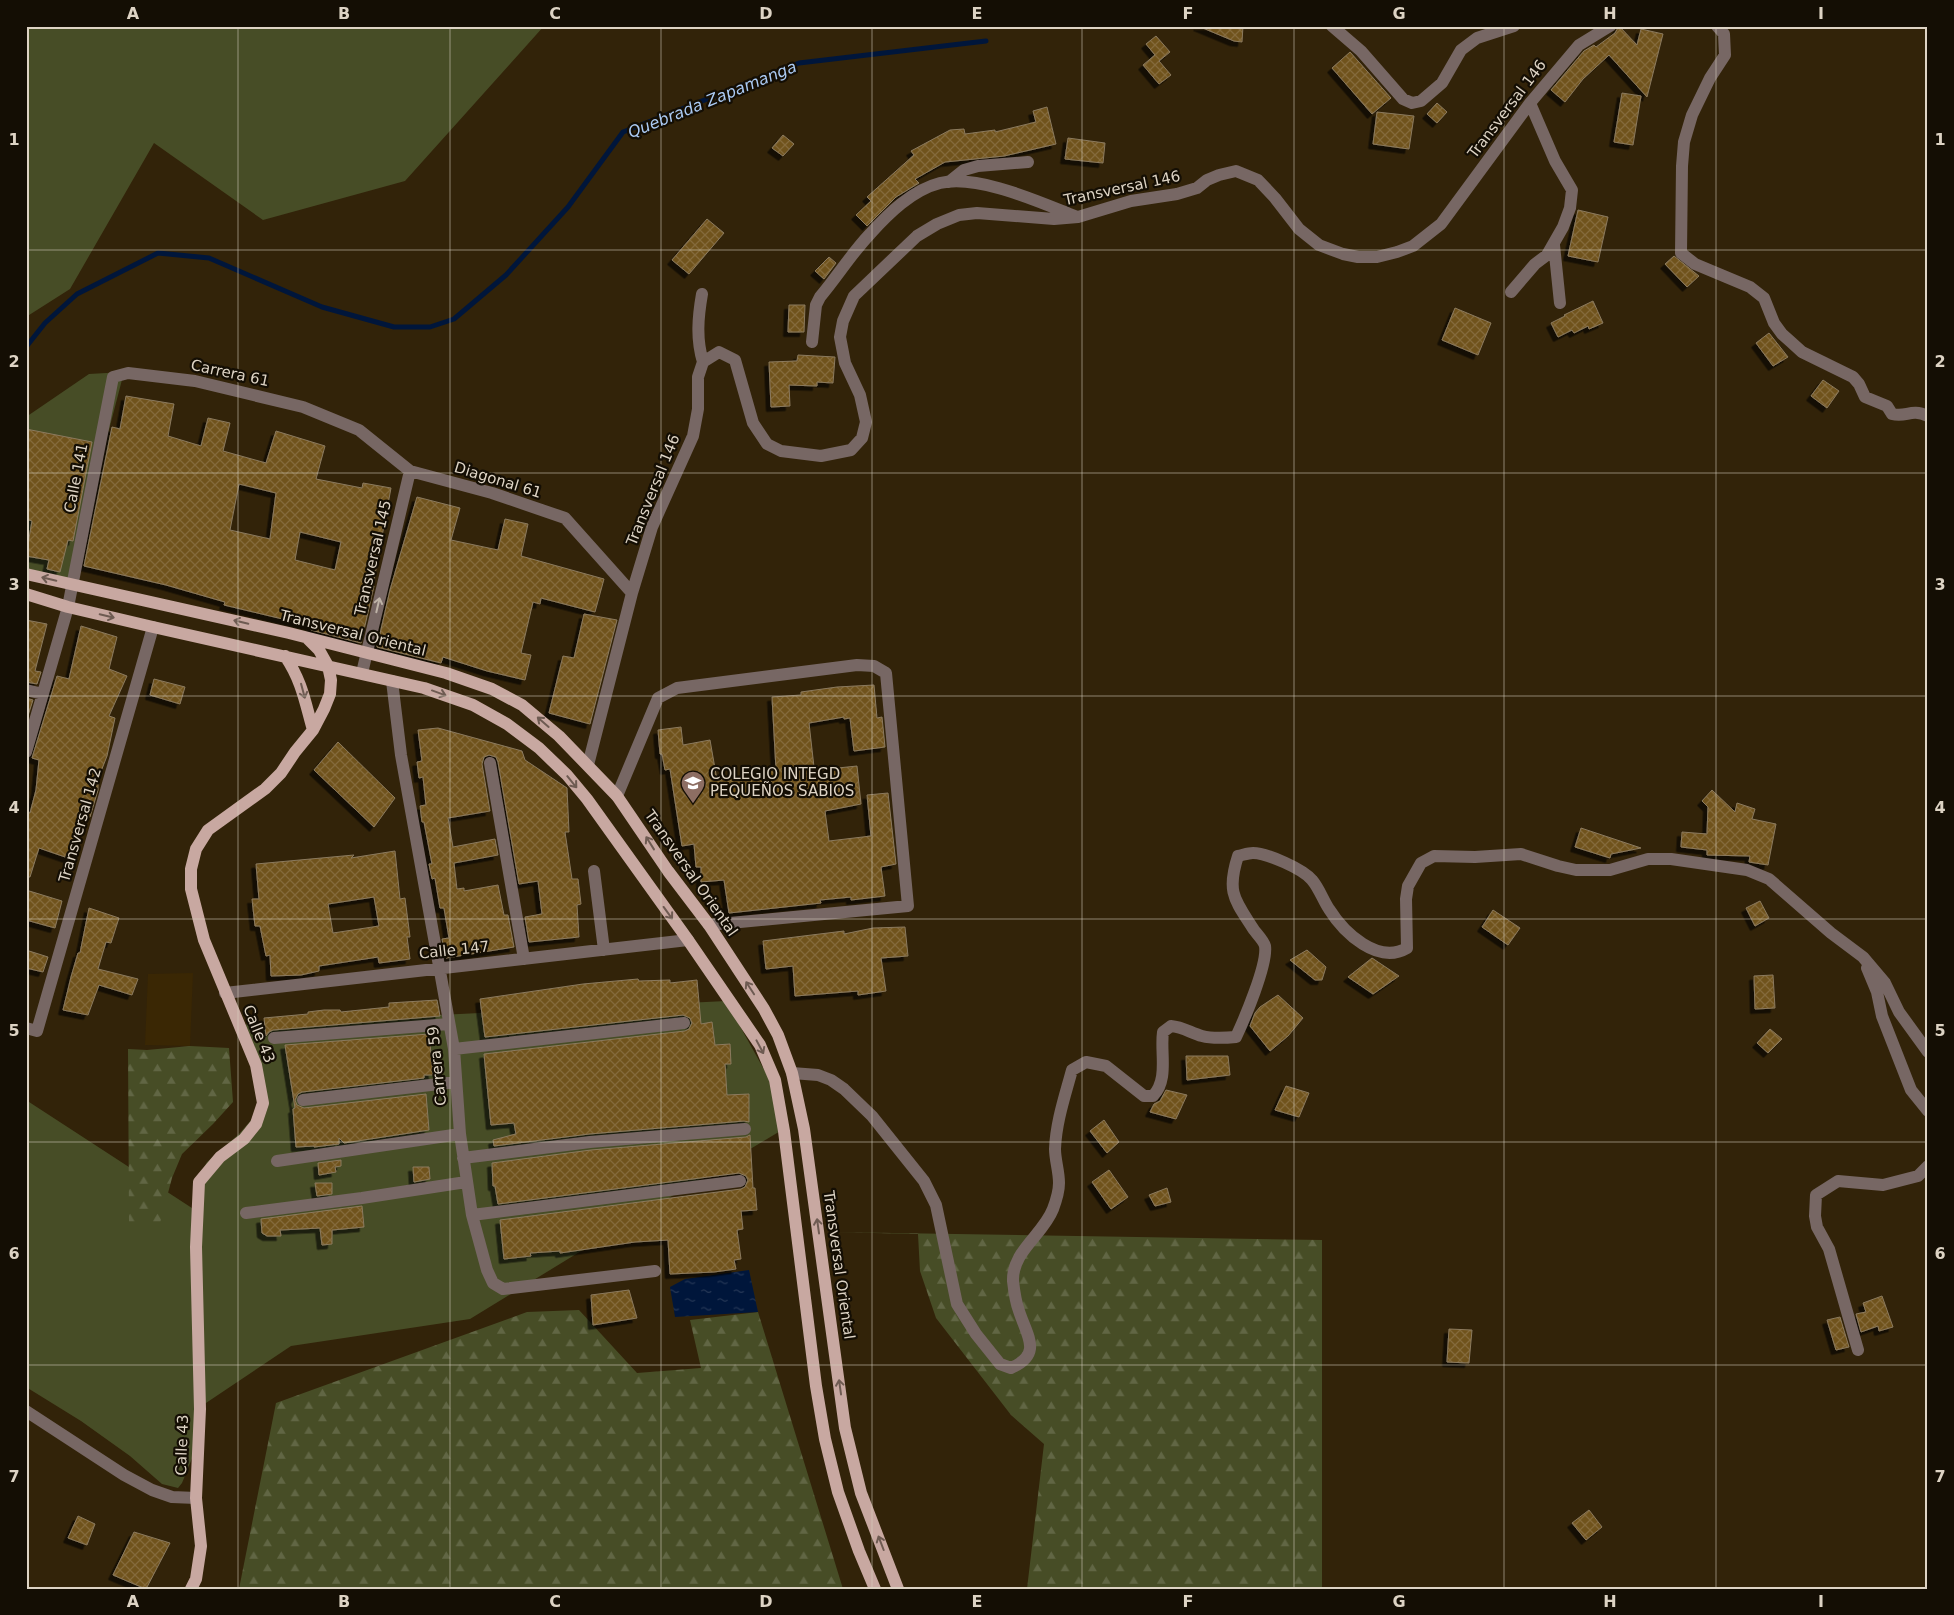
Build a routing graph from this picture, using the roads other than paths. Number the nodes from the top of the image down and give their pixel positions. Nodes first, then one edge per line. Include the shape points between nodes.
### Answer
1 (1332, 26) edge
2 (1514, 26) edge
3 (1610, 26) edge
4 (1717, 26) edge
5 (1530, 103) junction
6 (1028, 162) dead end
7 (949, 182) junction
8 (1078, 217) junction
9 (1554, 245) junction
10 (1511, 292) dead end
11 (702, 294) dead end
12 (1560, 303) dead end
13 (812, 342) dead end
14 (703, 362) junction
15 (113, 377) joint
16 (1928, 416) edge
17 (337, 421) joint
18 (410, 471) junction
19 (26, 574) edge
20 (72, 585) junction
21 (632, 593) junction
22 (26, 594) edge
23 (68, 607) junction
24 (153, 627) junction
25 (307, 638) junction
26 (367, 653) junction
27 (285, 656) junction
28 (328, 666) junction
29 (362, 674) junction
30 (392, 681) junction
31 (26, 690) edge
32 (43, 694) junction
33 (313, 730) junction
34 (26, 752) edge
35 (490, 763) dead end
36 (588, 765) junction
37 (617, 796) junction
38 (594, 871) dead end
39 (709, 925) junction
40 (688, 940) junction
41 (604, 950) junction
42 (1864, 957) junction
43 (524, 959) junction
44 (438, 969) junction
45 (225, 993) junction
46 (684, 1023) dead end
47 (450, 1024) junction
48 (32, 1030) edge
49 (274, 1038) dead end
50 (454, 1049) junction
51 (1928, 1052) edge
52 (792, 1073) junction
53 (456, 1082) junction
54 (304, 1100) dead end
55 (1928, 1111) edge
56 (745, 1129) dead end
57 (460, 1134) junction
58 (463, 1158) junction
59 (277, 1161) dead end
60 (1928, 1166) edge
61 (740, 1180) dead end
62 (466, 1182) junction
63 (246, 1213) dead end
64 (472, 1215) junction
65 (655, 1271) dead end
66 (1858, 1350) dead end
67 (26, 1411) edge
68 (196, 1498) junction
69 (191, 1589) edge
70 (875, 1589) edge
71 (898, 1589) edge

1 - 2 street via 1361,51 1403,99 1412,103 1420,101 1442,83 1461,50 1477,38
3 - 5 street, Transversal 146 via 1578,45
4 - 16 street via 1724,34 1724,55 1692,115 1684,142 1681,253 1695,264 1750,287 1764,298 1782,334 1802,352 1853,377 1865,397 1887,406 1892,414 1900,416 1918,412
5 - 8 street, Transversal 146 via 1441,224 1413,246 1397,252 1358,257 1319,245 1300,229 1258,180 1236,171 1177,194 1131,201
5 - 9 street via 1554,162 1572,190 1570,208
6 - 7 street via 978,166 964,170
7 - 8 street via 963,181 996,188
7 - 13 street via 939,183 909,197 869,234 820,297 816,305
8 - 14 street, Transversal 146 via 1041,218 977,212 959,215 917,236 865,284 854,296 842,321 840,337 866,422 862,438 851,450 821,456 781,451 767,444 753,423 735,360 719,352
9 - 10 street
9 - 12 street
11 - 14 street via 698,335
14 - 21 street, Transversal 146 via 698,376 698,408 693,436 652,527
15 - 17 street, Carrera 61 via 128,373 195,381 287,403
15 - 20 street, Calle 141
17 - 18 street, Diagonal 61 via 359,430
18 - 21 street, Diagonal 61 via 492,493 565,518
26 -> 18 street, Transversal 145
20 -> 19 main road, Transversal Oriental
20 - 23 street, Calle 141
25 -> 20 main road, Transversal Oriental
21 - 36 street, Transversal 146
22 - 23 main road
23 -> 24 main road
23 - 32 street, Calle 141
24 - 27 main road
24 - 48 street, Transversal 142
25 - 26 main road, Transversal Oriental
25 - 28 main road, Calle 43
26 - 29 street, Transversal 145
36 -> 26 main road, Transversal Oriental via 522,705 500,693 446,674
27 - 28 main road
27 -> 33 main road via 303,688
28 - 29 main road
28 - 33 main road, Calle 43 via 330,694
29 - 30 main road
30 -> 40 main road via 424,688 473,706 507,724 539,748 587,799
30 - 44 street, Carrera 59 via 401,755
31 - 32 street
32 - 34 street, Calle 141
33 - 45 main road, Calle 43 via 282,773 208,830 196,849 191,869 192,889 204,940
35 - 43 street
36 - 37 main road, Transversal Oriental
39 -> 37 main road, Transversal Oriental
37 - 39 street via 658,698 677,688 857,665 874,666 886,673 908,906
38 - 41 street
52 -> 39 main road, Transversal Oriental via 764,1009
40 - 41 street, Calle 147
40 -> 70 main road via 760,1045 774,1080 784,1131 825,1439 841,1500
41 - 43 street, Calle 147
42 - 51 street via 1885,983 1899,1012
42 - 52 street via 1769,879 1747,870 1671,859 1648,859 1610,870 1576,870 1521,854 1434,856 1421,863 1408,886 1407,948 1393,953 1377,951 1360,942 1344,927 1330,911 1312,880 1300,870 1254,853 1238,856 1232,873 1233,896 1265,946 1248,1010 1236,1037 1203,1036 1171,1026 1164,1032 1163,1077 1159,1090 1153,1096 1144,1096 1106,1066 1086,1062 1072,1070 1057,1124 1055,1150 1059,1184 1053,1210 1018,1260 1013,1280 1018,1310 1031,1344 1030,1353 1022,1363 1011,1368 1000,1364 957,1304 936,1205 924,1181 872,1116 844,1089 818,1075
42 - 55 street via 1900,1064 1911,1090
43 - 44 street, Calle 147
44 - 45 street, Calle 147
44 - 47 street, Carrera 59
45 - 68 main road, Calle 43 via 256,1066 263,1103 256,1124 220,1157 199,1182 196,1247 200,1408
46 - 50 street
47 - 49 street
47 - 50 street, Carrera 59
50 - 53 street, Carrera 59
71 -> 52 main road, Transversal Oriental via 861,1493 846,1428 804,1130
53 - 54 street
53 - 57 street, Carrera 59
56 - 58 street via 590,1142
57 - 58 street, Carrera 59
57 - 59 street
58 - 62 street, Carrera 59
60 - 66 street via 1918,1176 1883,1185 1838,1181 1816,1195 1816,1227 1829,1249
61 - 64 street
62 - 63 street
62 - 64 street, Carrera 59
64 - 65 street, Carrera 59 via 487,1270 493,1283 503,1288
67 - 68 street via 152,1490 172,1497
68 - 69 main road, Calle 43 via 202,1546

